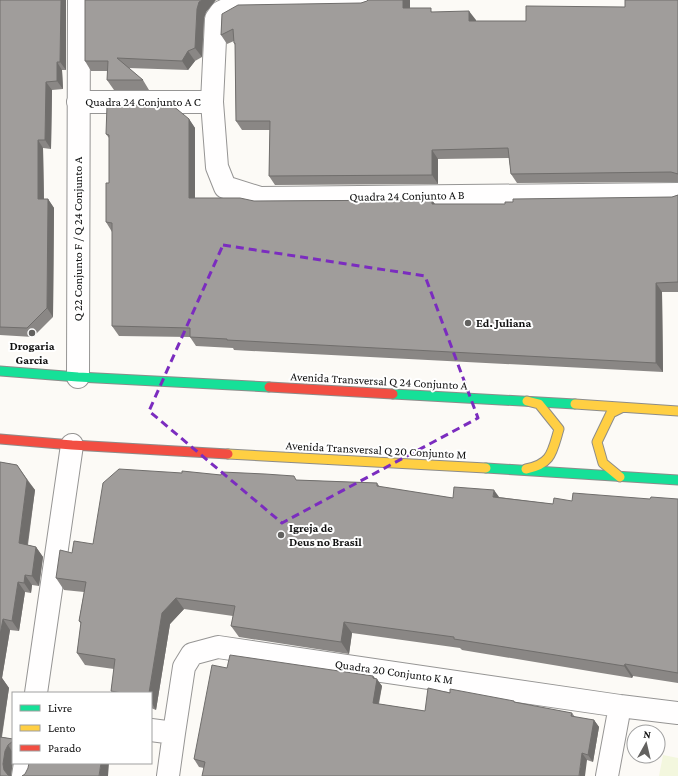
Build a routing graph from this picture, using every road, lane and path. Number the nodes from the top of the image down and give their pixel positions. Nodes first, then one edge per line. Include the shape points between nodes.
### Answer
1 (79, 0) edge
2 (367, 0) edge
3 (78, 102) junction
4 (212, 102) junction
5 (678, 194) edge
6 (0, 371) edge
7 (78, 377) junction
8 (524, 401) junction
9 (621, 408) junction
10 (678, 411) edge
11 (0, 439) edge
12 (72, 445) junction
13 (521, 470) junction
14 (620, 477) junction
15 (678, 480) edge
16 (36, 692) edge
17 (620, 706) junction
18 (678, 713) edge
19 (152, 730) edge
20 (174, 733) junction
21 (26, 764) edge
22 (23, 776) edge
23 (168, 776) edge
24 (607, 776) edge

1 - 3 street, Q 22 Conjunto F / Q 24 Conjunto A
2 - 4 street, Quadra 24 Conjunto A C via 242,2 221,12 216,19
3 - 4 street, Quadra 24 Conjunto A C
3 - 7 street, Q 22 Conjunto F / Q 24 Conjunto A
4 - 5 street, Quadra 24 Conjunto A B via 217,168 225,187 260,198
6 - 7 street, Avenida Transversal Q 24 Conjunto A
7 - 8 street, Avenida Transversal Q 24 Conjunto A
8 - 9 street, Avenida Transversal Q 24 Conjunto A
8 - 13 street via 539,404 559,429 550,459 537,468
9 - 10 street, Avenida Transversal Q 24 Conjunto A
9 - 14 street via 611,413 597,442 603,463
11 - 12 street, Avenida Transversal Q 20 Conjunto M
12 - 13 street, Avenida Transversal Q 20 Conjunto M
12 - 16 street
13 - 14 street, Avenida Transversal Q 20 Conjunto M
14 - 15 street, Avenida Transversal Q 20 Conjunto M
17 - 18 street, Quadra 20 Conjunto K M
17 - 20 street, Quadra 20 Conjunto K M via 218,647 192,654 184,667
17 - 24 street
19 - 20 street
20 - 23 street, Quadra 20 Conjunto K M
21 - 22 street

